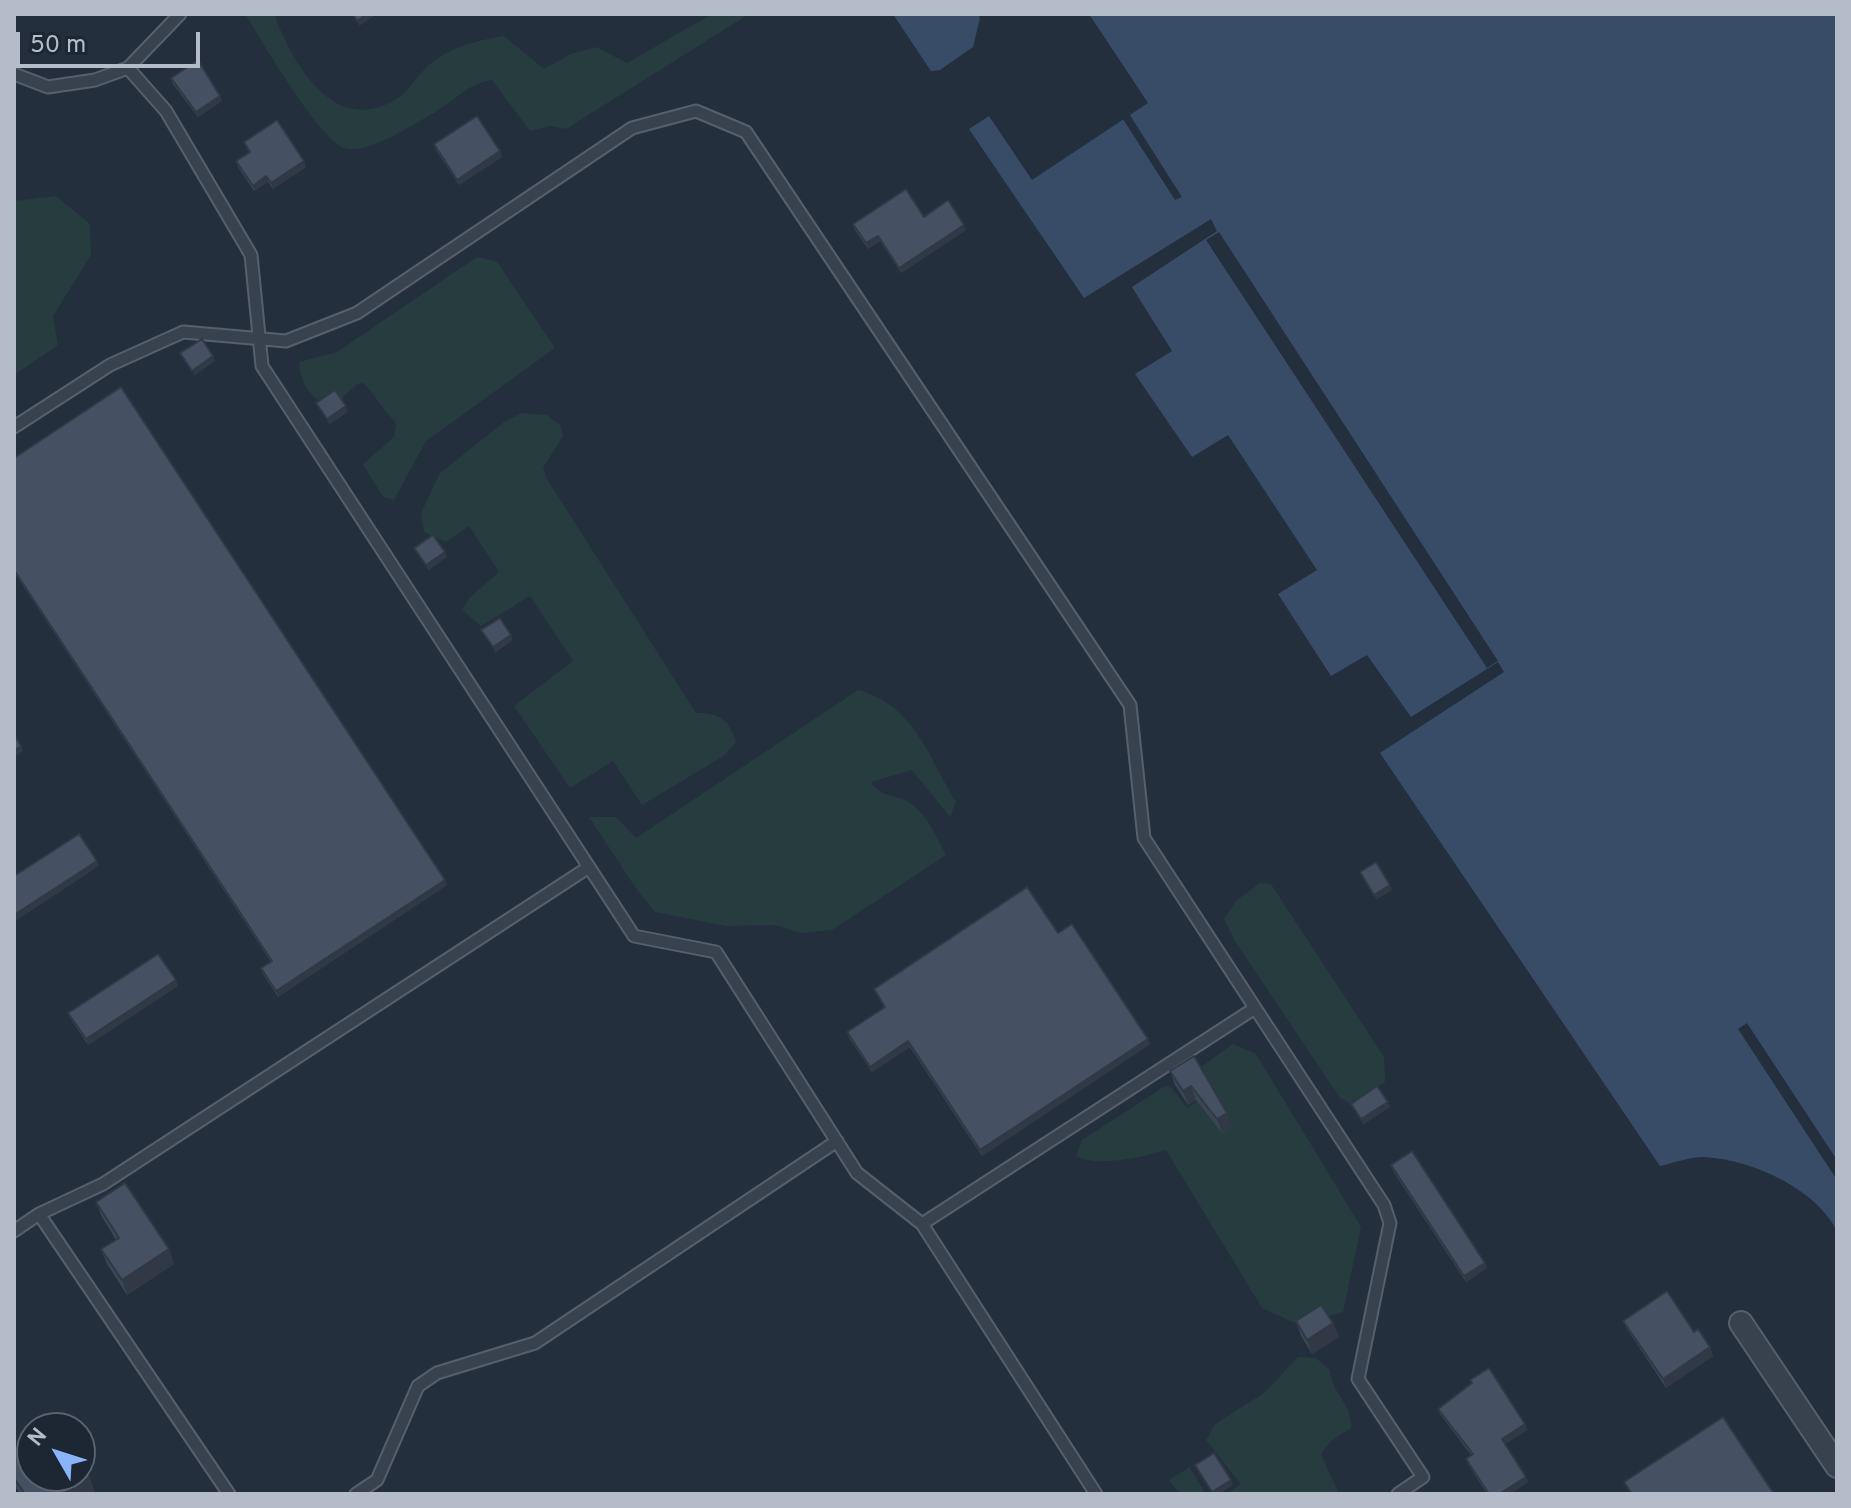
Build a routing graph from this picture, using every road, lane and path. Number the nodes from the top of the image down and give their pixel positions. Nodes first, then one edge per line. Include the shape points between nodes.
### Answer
1 (180, 14) edge
2 (128, 68) junction
3 (14, 74) edge
4 (259, 336) junction
5 (14, 427) edge
6 (589, 867) junction
7 (1255, 1008) junction
8 (837, 1141) junction
9 (39, 1214) junction
10 (922, 1224) junction
11 (14, 1231) edge
12 (1741, 1323) dead end
13 (1837, 1466) edge
14 (229, 1494) edge
15 (356, 1494) edge
16 (1096, 1494) edge
17 (1398, 1494) edge

1 - 2 lane
2 - 3 lane via 95,80 48,87
2 - 4 lane via 166,111 251,255
4 - 5 lane via 183,332 110,365
4 - 6 lane via 262,366
4 - 7 lane via 286,341 357,313 632,128 696,111 746,132 1130,705 1144,838
6 - 8 lane via 634,936 716,952
6 - 9 lane via 103,1184
7 - 10 lane
7 - 17 lane via 1384,1205 1390,1223 1358,1379 1423,1477
8 - 10 lane via 857,1173
8 - 15 lane via 535,1343 437,1373 418,1386 377,1480
9 - 11 lane
9 - 14 lane
10 - 16 lane
12 - 13 street

